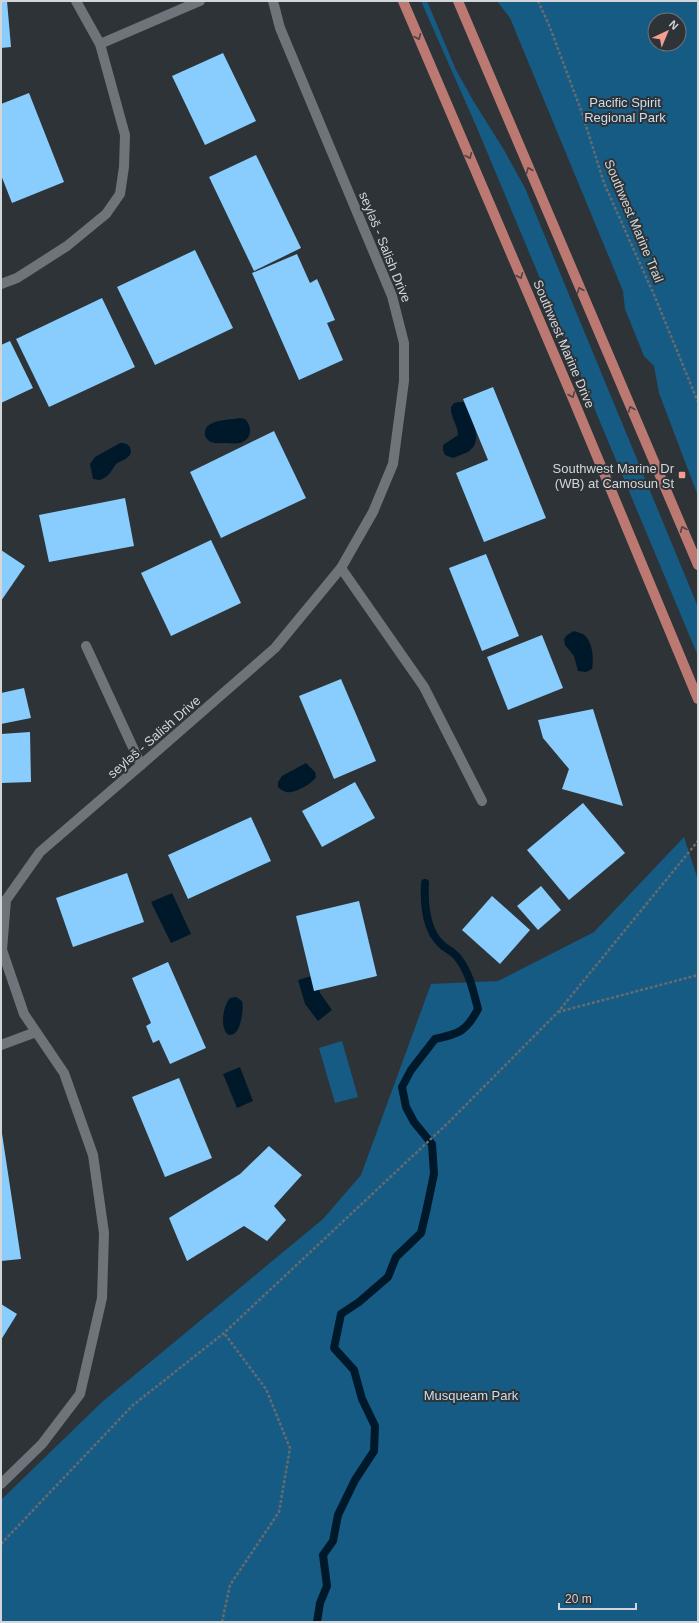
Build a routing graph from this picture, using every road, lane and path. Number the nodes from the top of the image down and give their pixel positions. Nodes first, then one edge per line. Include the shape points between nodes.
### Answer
1 (76, 1) edge
2 (200, 1) edge
3 (273, 1) edge
4 (403, 1) edge
5 (458, 1) edge
6 (538, 1) edge
7 (100, 44) junction
8 (1, 284) edge
9 (698, 402) edge
10 (698, 565) edge
11 (341, 568) junction
12 (86, 646) dead end
13 (697, 695) edge
14 (141, 765) junction
15 (482, 801) dead end
16 (698, 841) edge
17 (698, 974) edge
18 (558, 1012) junction
19 (36, 1032) junction
20 (1, 1045) edge
21 (224, 1333) junction
22 (1, 1484) edge
23 (1, 1544) edge
24 (222, 1622) edge

1 - 7 street
2 - 7 street
3 - 11 street, seyləš - Salish Drive via 280,28 392,296 404,343 404,381 393,464 373,512
4 -> 13 main road, Southwest Marine Drive
10 -> 5 main road
6 - 9 path, Southwest Marine Trail via 581,110 604,183
7 - 8 street via 125,135 120,194 106,214 67,246 17,278
11 - 14 street, seyləš - Salish Drive via 275,648
11 - 15 street via 424,687
12 - 14 street
14 - 19 street, seyləš - Salish Drive via 40,852 6,900 2,950 24,1014
16 - 18 path
17 - 18 path
18 - 21 path via 449,1122
19 - 20 street
19 - 22 street, seyləš - Salish Drive via 64,1073 93,1155 104,1233 102,1298 80,1394 42,1444
21 - 23 path via 132,1406
21 - 24 path via 266,1390 290,1448 279,1512 230,1585

